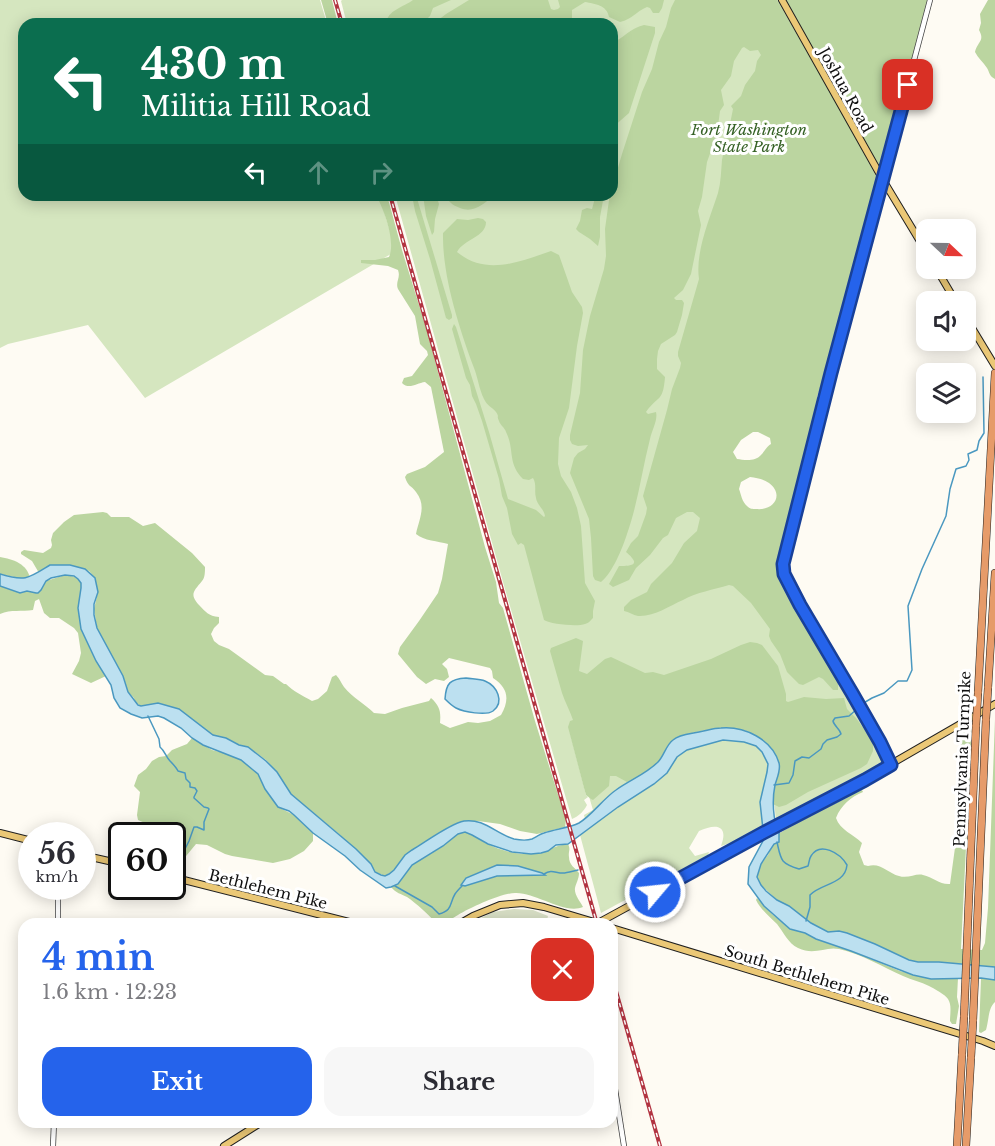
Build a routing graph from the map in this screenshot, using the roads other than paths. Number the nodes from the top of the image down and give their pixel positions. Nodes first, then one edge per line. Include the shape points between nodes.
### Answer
1 (782, 0) edge
2 (930, 0) edge
3 (883, 180) junction
4 (916, 235) edge
5 (976, 334) edge
6 (995, 366) edge
7 (995, 373) edge
8 (995, 573) edge
9 (995, 704) edge
10 (891, 765) junction
11 (0, 833) edge
12 (18, 838) edge
13 (186, 881) edge
14 (58, 900) edge
15 (616, 913) junction
16 (58, 918) edge
17 (333, 918) edge
18 (470, 918) edge
19 (578, 918) edge
20 (608, 918) edge
21 (615, 918) edge
22 (618, 930) edge
23 (995, 1046) edge
24 (618, 1108) edge
25 (54, 1128) edge
26 (252, 1128) edge
27 (53, 1146) edge
28 (224, 1146) edge
29 (624, 1146) edge
30 (957, 1146) edge
31 (966, 1146) edge

1 - 3 main road, Joshua Road
2 - 3 street
3 - 4 main road, Joshua Road
3 - 10 street via 783,564 800,605
5 - 6 main road
7 - 30 highway, Pennsylvania Turnpike, bridge
8 - 31 highway, Pennsylvania Turnpike, bridge
9 - 10 main road
10 - 15 main road
11 - 12 main road
13 - 17 main road, Bethlehem Pike
14 - 16 street
15 - 20 main road
15 - 21 main road
18 - 19 main road via 500,904 523,903
22 - 23 main road, South Bethlehem Pike
24 - 29 street
25 - 27 street
26 - 28 main road

